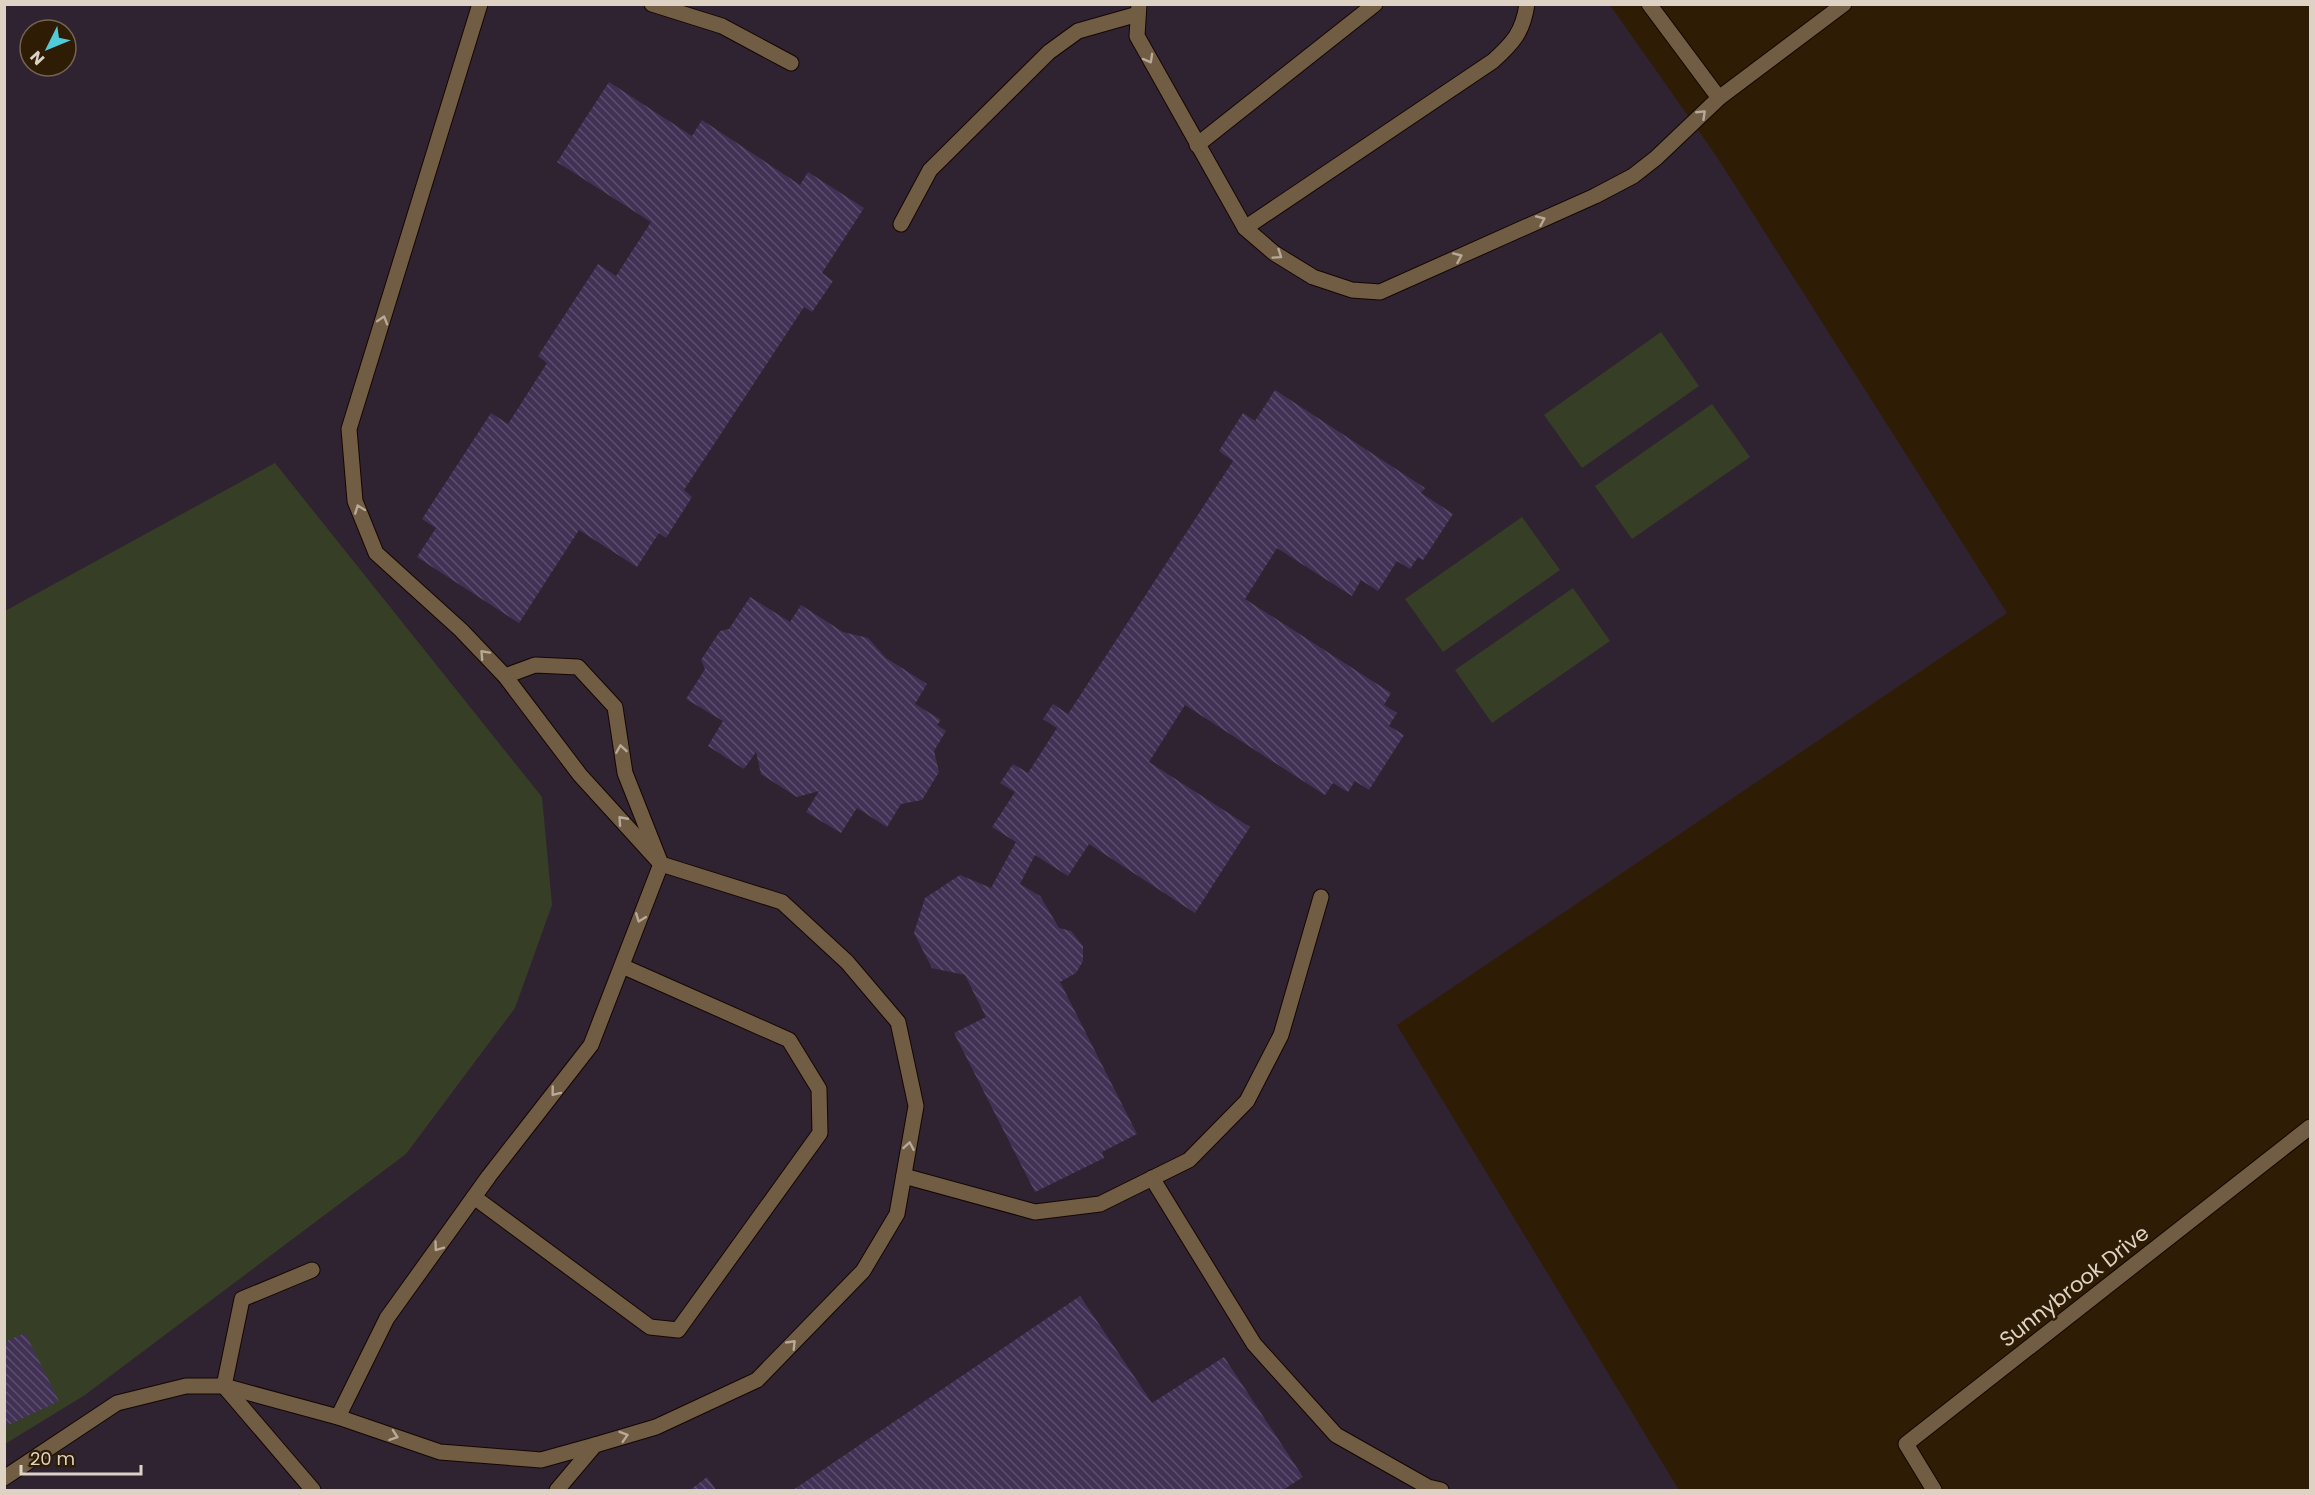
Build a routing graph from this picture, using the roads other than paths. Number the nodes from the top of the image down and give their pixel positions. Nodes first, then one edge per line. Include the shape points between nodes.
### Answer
1 (480, 4) edge
2 (652, 4) edge
3 (1375, 4) edge
4 (1527, 4) edge
5 (1649, 4) edge
6 (1844, 4) edge
7 (1138, 9) edge
8 (791, 63) dead end
9 (1719, 98) junction
10 (1197, 146) junction
11 (901, 224) dead end
12 (1245, 228) junction
13 (505, 676) junction
14 (661, 864) junction
15 (1321, 897) dead end
16 (622, 966) junction
17 (2310, 1128) edge
18 (904, 1176) junction
19 (1152, 1178) junction
20 (474, 1197) junction
21 (312, 1270) dead end
22 (224, 1386) junction
23 (338, 1417) junction
24 (595, 1445) junction
25 (4, 1478) edge
26 (313, 1491) edge
27 (557, 1491) edge
28 (1441, 1491) edge
29 (1934, 1491) edge

13 -> 1 street via 376,553 355,501 349,429
2 - 8 street via 722,26
3 - 10 street
4 - 12 street via 1524,23 1512,43 1493,61
5 - 9 street
6 - 9 street
7 -> 10 street via 1137,36
7 - 11 street via 1078,31 1049,52 930,170
12 -> 9 street via 1274,253 1313,277 1352,290 1380,292 1633,176
10 - 12 street
14 -> 13 street via 580,775
14 -> 13 street via 625,773 615,707 578,667 535,665
14 -> 16 street
18 -> 14 street via 916,1106 898,1022 847,962 782,902
15 - 19 street via 1281,1035 1247,1101 1189,1160
16 -> 20 street via 591,1046
16 - 20 street via 789,1040 819,1089 820,1133 678,1330 650,1327
17 - 29 street, Sunnybrook Drive via 1906,1444
18 - 19 street via 1035,1212 1100,1204
24 -> 18 street via 656,1426 757,1380 863,1271 897,1214
19 - 28 street via 1254,1344 1336,1435
20 -> 23 street via 387,1318
21 - 22 street via 242,1299
22 - 23 street
22 - 25 street via 186,1386 117,1403
22 - 26 street
23 -> 24 street via 440,1452 541,1460
24 - 27 street

